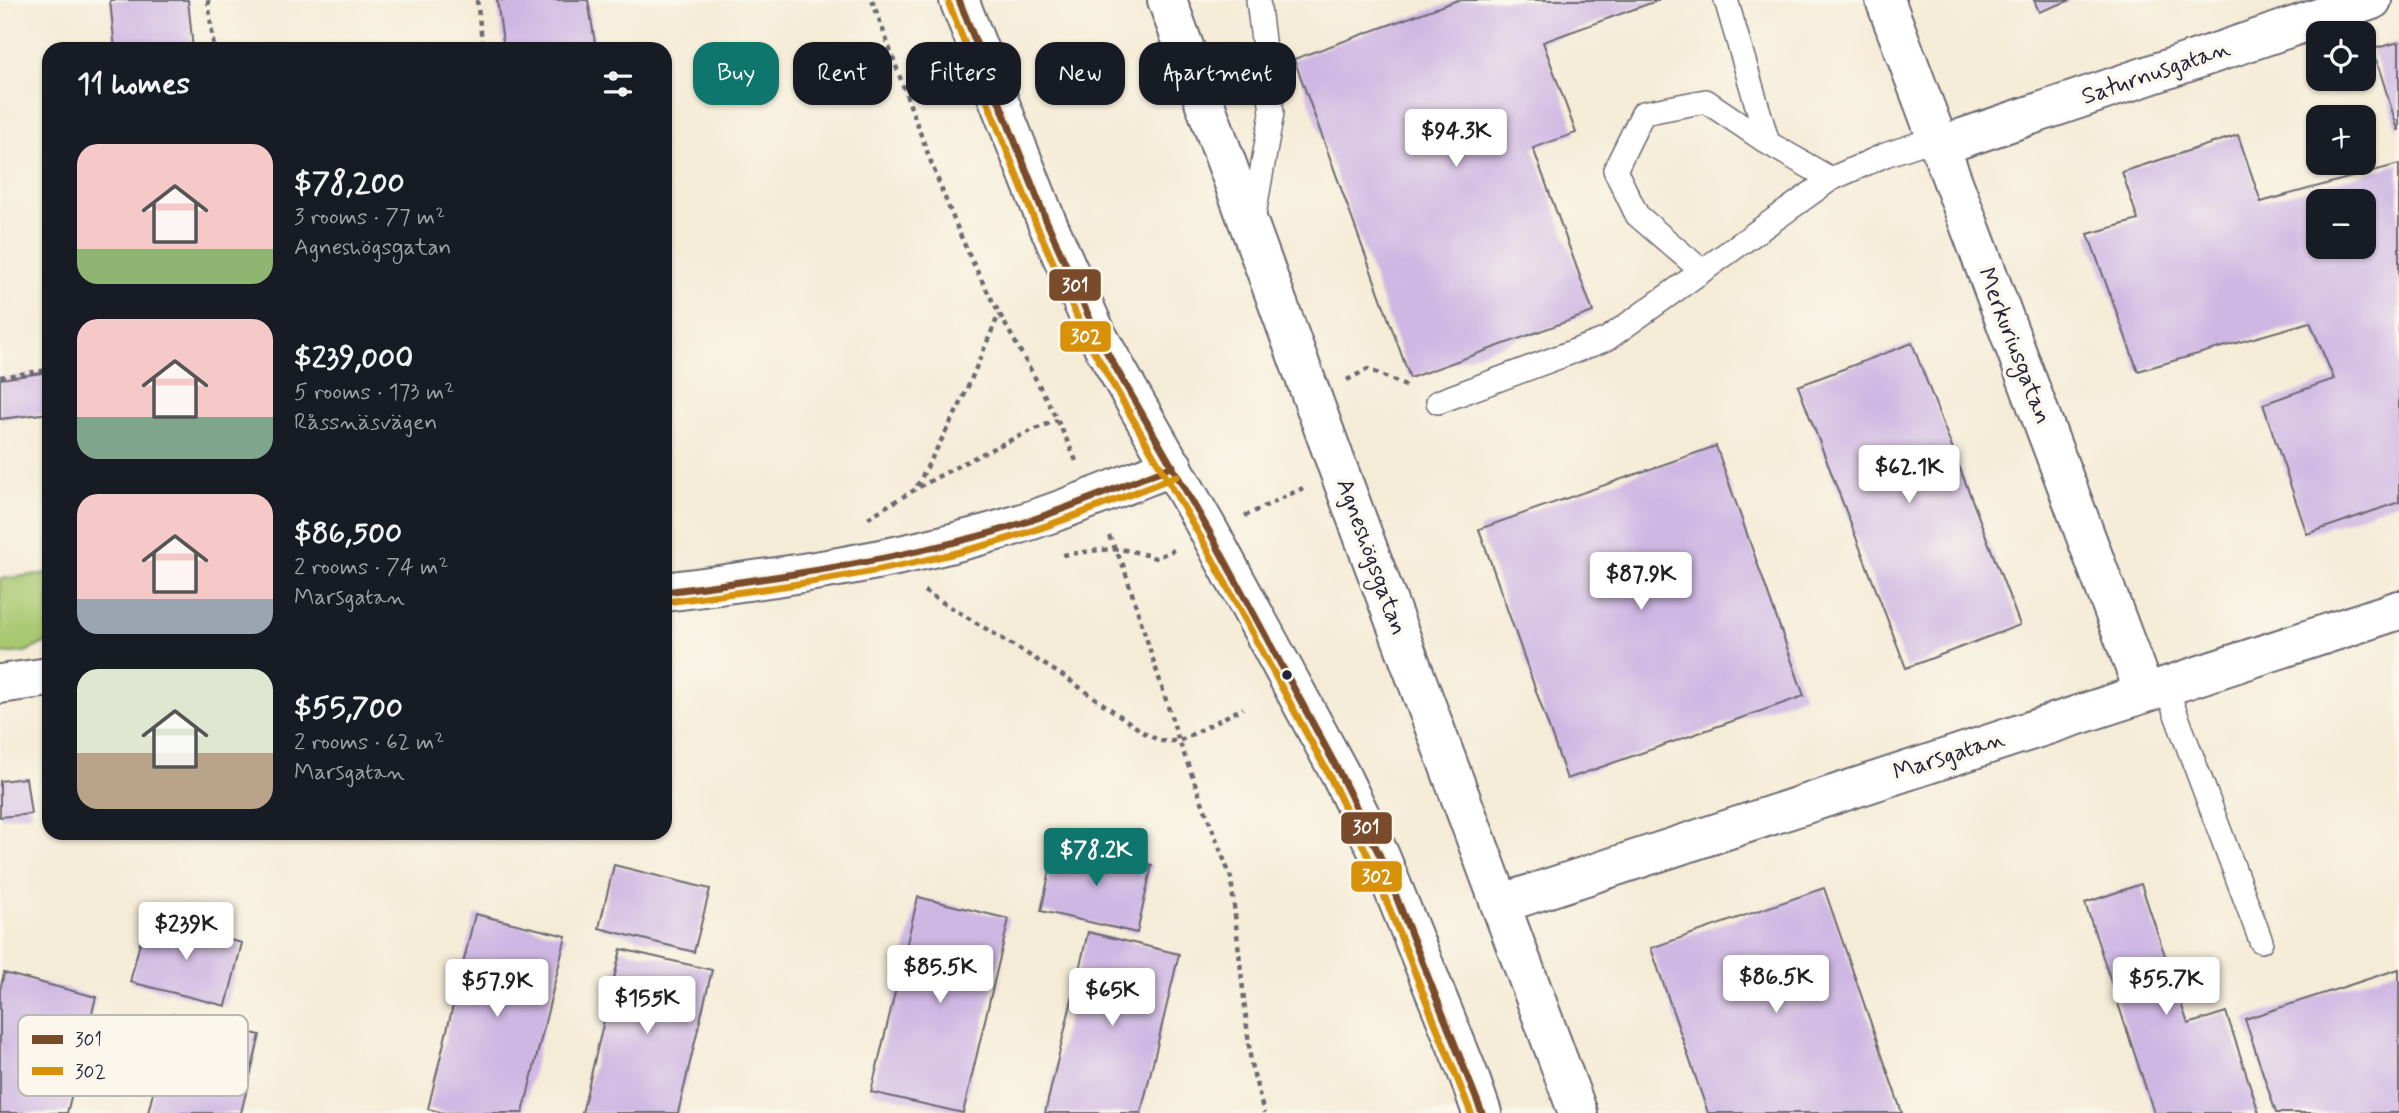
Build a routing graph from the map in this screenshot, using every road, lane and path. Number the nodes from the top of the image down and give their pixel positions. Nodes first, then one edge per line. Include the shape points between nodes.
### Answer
1 (208, 0) edge
2 (477, 0) edge
3 (872, 0) edge
4 (959, 0) edge
5 (1167, 0) edge
6 (1258, 0) edge
7 (1726, 0) edge
8 (1885, 0) edge
9 (2372, 0) edge
10 (213, 42) edge
11 (481, 42) edge
12 (1938, 142) junction
13 (1768, 143) junction
14 (1831, 179) junction
15 (1251, 230) junction
16 (1702, 271) junction
17 (999, 313) junction
18 (42, 371) edge
19 (0, 377) edge
20 (1312, 398) junction
21 (1438, 401) joint
22 (1057, 420) junction
23 (1172, 466) junction
24 (916, 488) junction
25 (1091, 498) junction
26 (864, 520) dead end
27 (921, 589) dead end
28 (672, 591) edge
29 (2399, 610) edge
30 (42, 678) edge
31 (0, 684) edge
32 (2155, 689) junction
33 (1242, 708) dead end
34 (1180, 741) junction
35 (1500, 904) junction
36 (2261, 941) dead end
37 (1264, 1113) edge
38 (1482, 1113) edge
39 (1578, 1113) edge

1 - 10 path
2 - 11 path
3 - 17 path via 960,234
4 - 23 street via 1097,335
5 - 15 street, Agneshögsgatan
6 - 15 lane via 1272,113
7 - 13 lane
8 - 12 street, Merkuriusgatan
9 - 12 street, Saturnusgatan
12 - 14 lane via 1885,155
12 - 32 street, Merkuriusgatan
13 - 14 lane
13 - 16 lane via 1706,101 1643,113 1615,170 1637,215
14 - 16 lane
15 - 20 street, Agneshögsgatan
16 - 21 lane via 1606,339
17 - 22 path
17 - 24 path via 961,403
18 - 19 path
20 - 21 path via 1368,369
20 - 35 street, Agneshögsgatan
22 - 24 path
22 - 25 path
23 - 25 street
23 - 38 street via 1380,856
24 - 26 path
25 - 28 street via 995,532 915,552 811,573
25 - 34 path via 1123,565
27 - 34 path via 1065,677 1143,732 1160,741
29 - 32 street, Marsgatan
30 - 31 street
32 - 35 street, Marsgatan
32 - 36 lane
33 - 34 path
34 - 37 path via 1231,878 1251,1064
35 - 39 street, Agneshögsgatan

